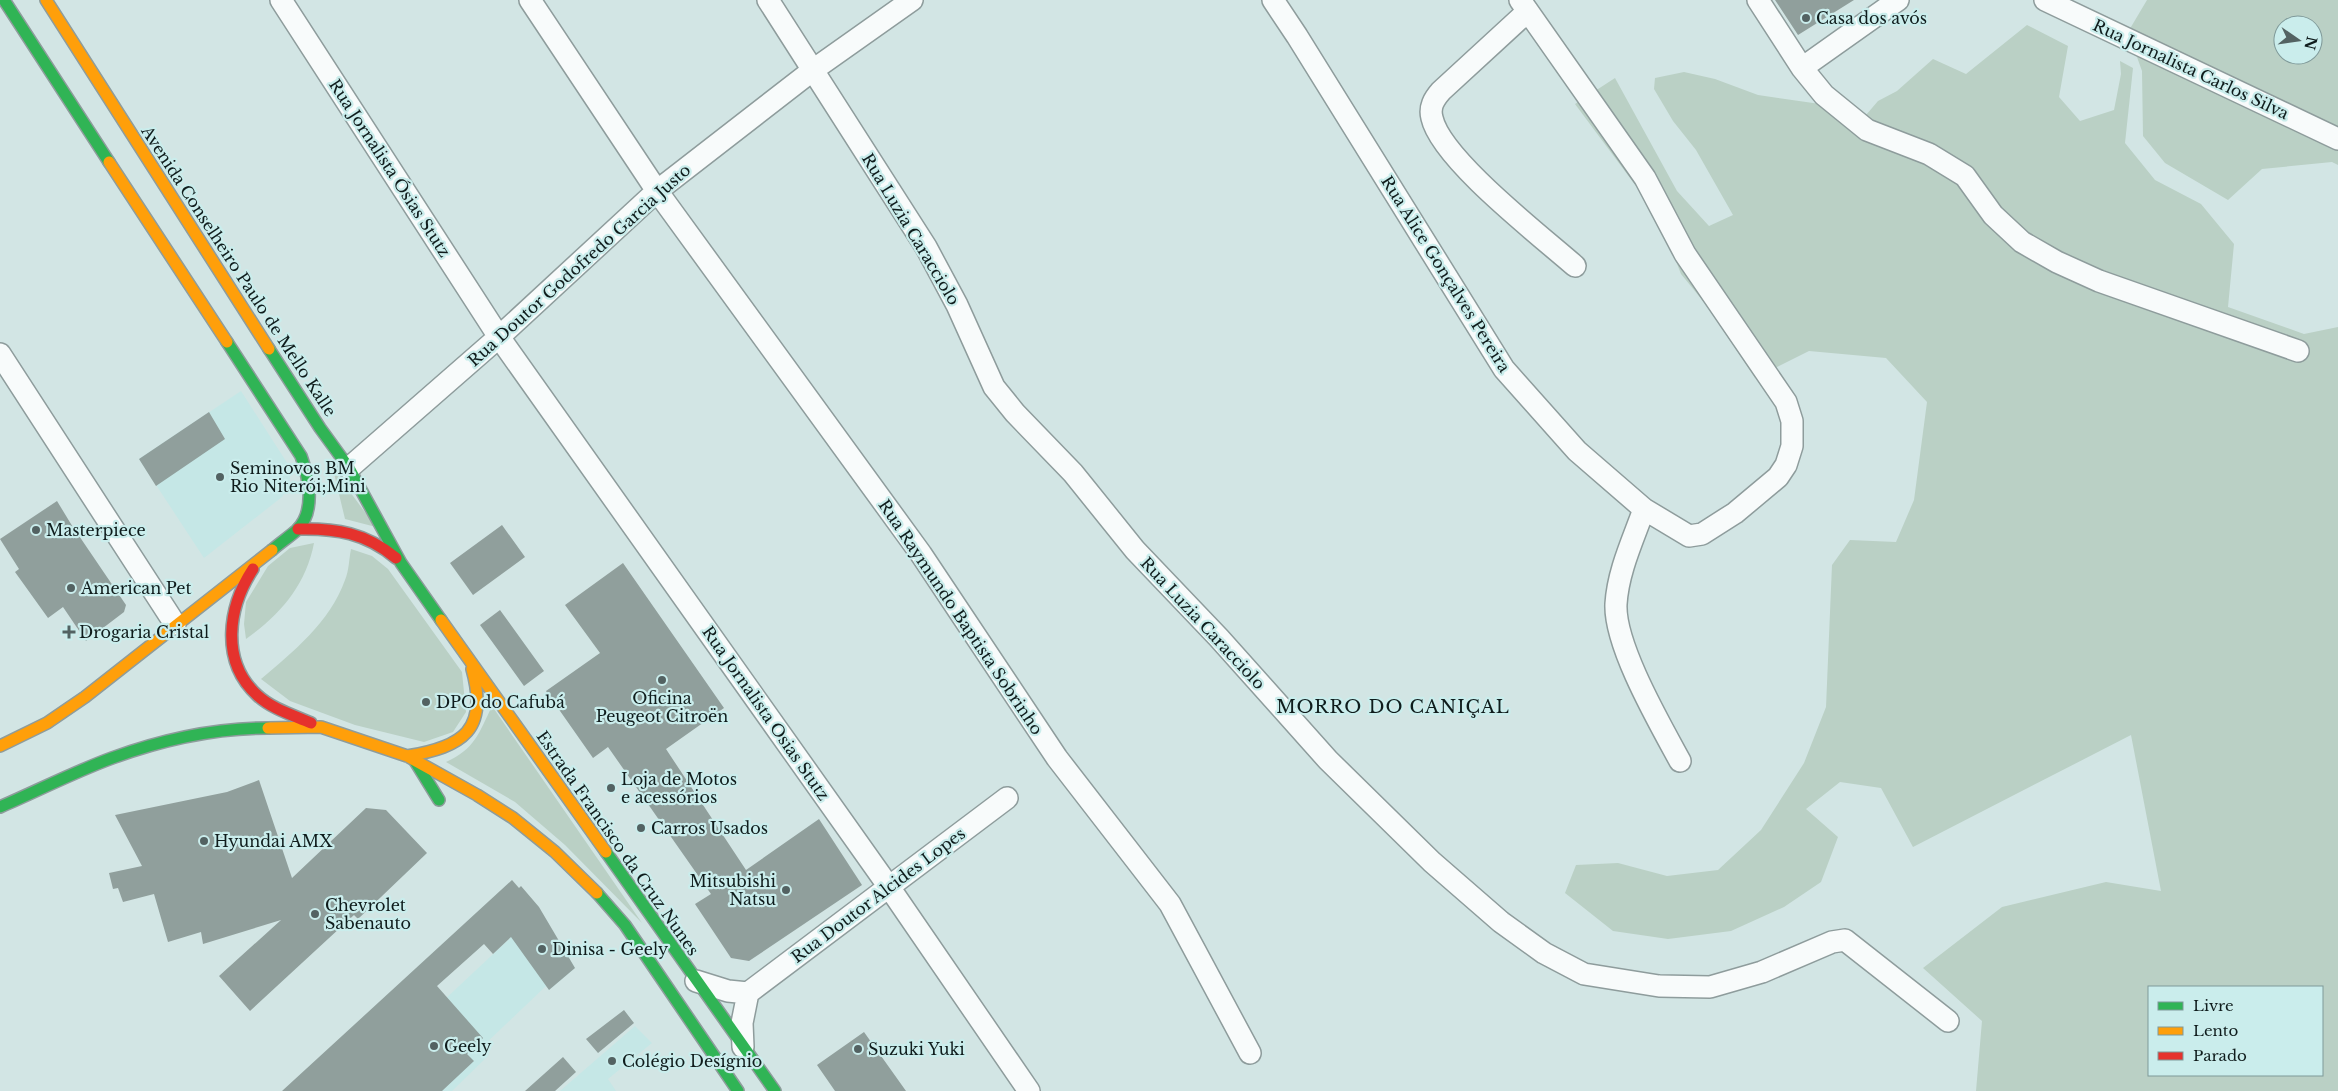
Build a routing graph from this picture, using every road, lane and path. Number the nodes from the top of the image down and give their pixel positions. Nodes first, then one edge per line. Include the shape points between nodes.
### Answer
1 (4, 0) edge
2 (46, 0) edge
3 (281, 0) edge
4 (530, 0) edge
5 (768, 0) edge
6 (912, 0) edge
7 (1273, 0) edge
8 (1758, 0) edge
9 (1898, 0) edge
10 (2045, 0) edge
11 (1524, 6) edge
12 (1802, 68) junction
13 (813, 70) junction
14 (2338, 139) edge
15 (657, 191) junction
16 (1575, 266) dead end
17 (500, 337) junction
18 (2298, 351) dead end
19 (0, 354) edge
20 (349, 468) junction
21 (1644, 509) junction
22 (298, 529) junction
23 (261, 558) junction
24 (401, 563) junction
25 (175, 624) junction
26 (470, 660) junction
27 (321, 727) junction
28 (1, 744) edge
29 (411, 758) junction
30 (1680, 761) dead end
31 (1007, 798) dead end
32 (439, 800) dead end
33 (0, 807) edge
34 (889, 887) junction
35 (696, 981) junction
36 (748, 993) junction
37 (1948, 1020) dead end
38 (743, 1047) junction
39 (1250, 1053) dead end
40 (738, 1091) edge
41 (775, 1091) edge
42 (1029, 1091) edge

1 - 22 main road via 301,456 308,472 310,490 309,507
2 - 20 main road, Avenida Conselheiro Paulo de Mello Kalle via 320,428
3 - 17 street, Rua Jornalista Ósias Stutz
4 - 15 street, Rua Raymundo Baptista Sobrinho
5 - 13 street
6 - 13 street, Rua Doutor Godofredo Garcia Justo
7 - 21 street, Rua Alice Gonçalves Pereira via 1504,369 1577,451
8 - 12 street
9 - 12 street
10 - 14 street, Rua Jornalista Carlos Silva
11 - 16 street via 1434,99 1432,118 1448,150
11 - 21 street, Rua Alice Gonçalves Pereira via 1646,178 1685,254 1786,402 1792,421 1792,446 1778,477 1702,534 1689,536
12 - 18 street via 1824,95 1867,130 1929,154 1965,176 1993,215 2022,242 2057,262 2099,281
13 - 15 street, Rua Doutor Godofredo Garcia Justo
13 - 37 street, Rua Luzia Caracciolo via 935,263 958,305 994,387 1015,414 1073,473 1135,550 1328,760 1432,862 1501,922 1544,953 1584,974 1659,986 1710,986 1762,972 1832,942 1845,940
15 - 17 street, Rua Doutor Godofredo Garcia Justo
15 - 39 street, Rua Raymundo Baptista Sobrinho via 920,554 1057,758 1170,904
17 - 20 street, Rua Doutor Godofredo Garcia Justo
17 - 34 street, Rua Jornalista Osias Stutz
19 - 25 street
20 - 24 main road, Avenida Conselheiro Paulo de Mello Kalle
21 - 30 street via 1622,571 1616,605 1620,631 1643,690
22 - 23 main road
22 - 24 main road via 338,529 358,534 385,548
23 - 25 main road
23 - 27 main road via 246,577 236,598 230,629 234,656 256,695
24 - 26 main road, Estrada Francisco da Cruz Nunes
25 - 28 main road via 85,697 47,723
26 - 29 main road via 479,698 468,732 441,750
26 - 35 main road, Estrada Francisco da Cruz Nunes
27 - 29 main road
27 - 33 main road via 243,728 176,740 112,758
29 - 32 main road
29 - 40 main road via 512,818 595,890 625,925
31 - 34 street, Rua Doutor Alcides Lopes
34 - 36 street, Rua Doutor Alcides Lopes
34 - 42 street, Rua Jornalista Osias Stutz
35 - 36 street via 728,992
35 - 38 main road, Estrada Francisco da Cruz Nunes
36 - 38 street via 742,1022
38 - 41 main road, Estrada Francisco da Cruz Nunes

